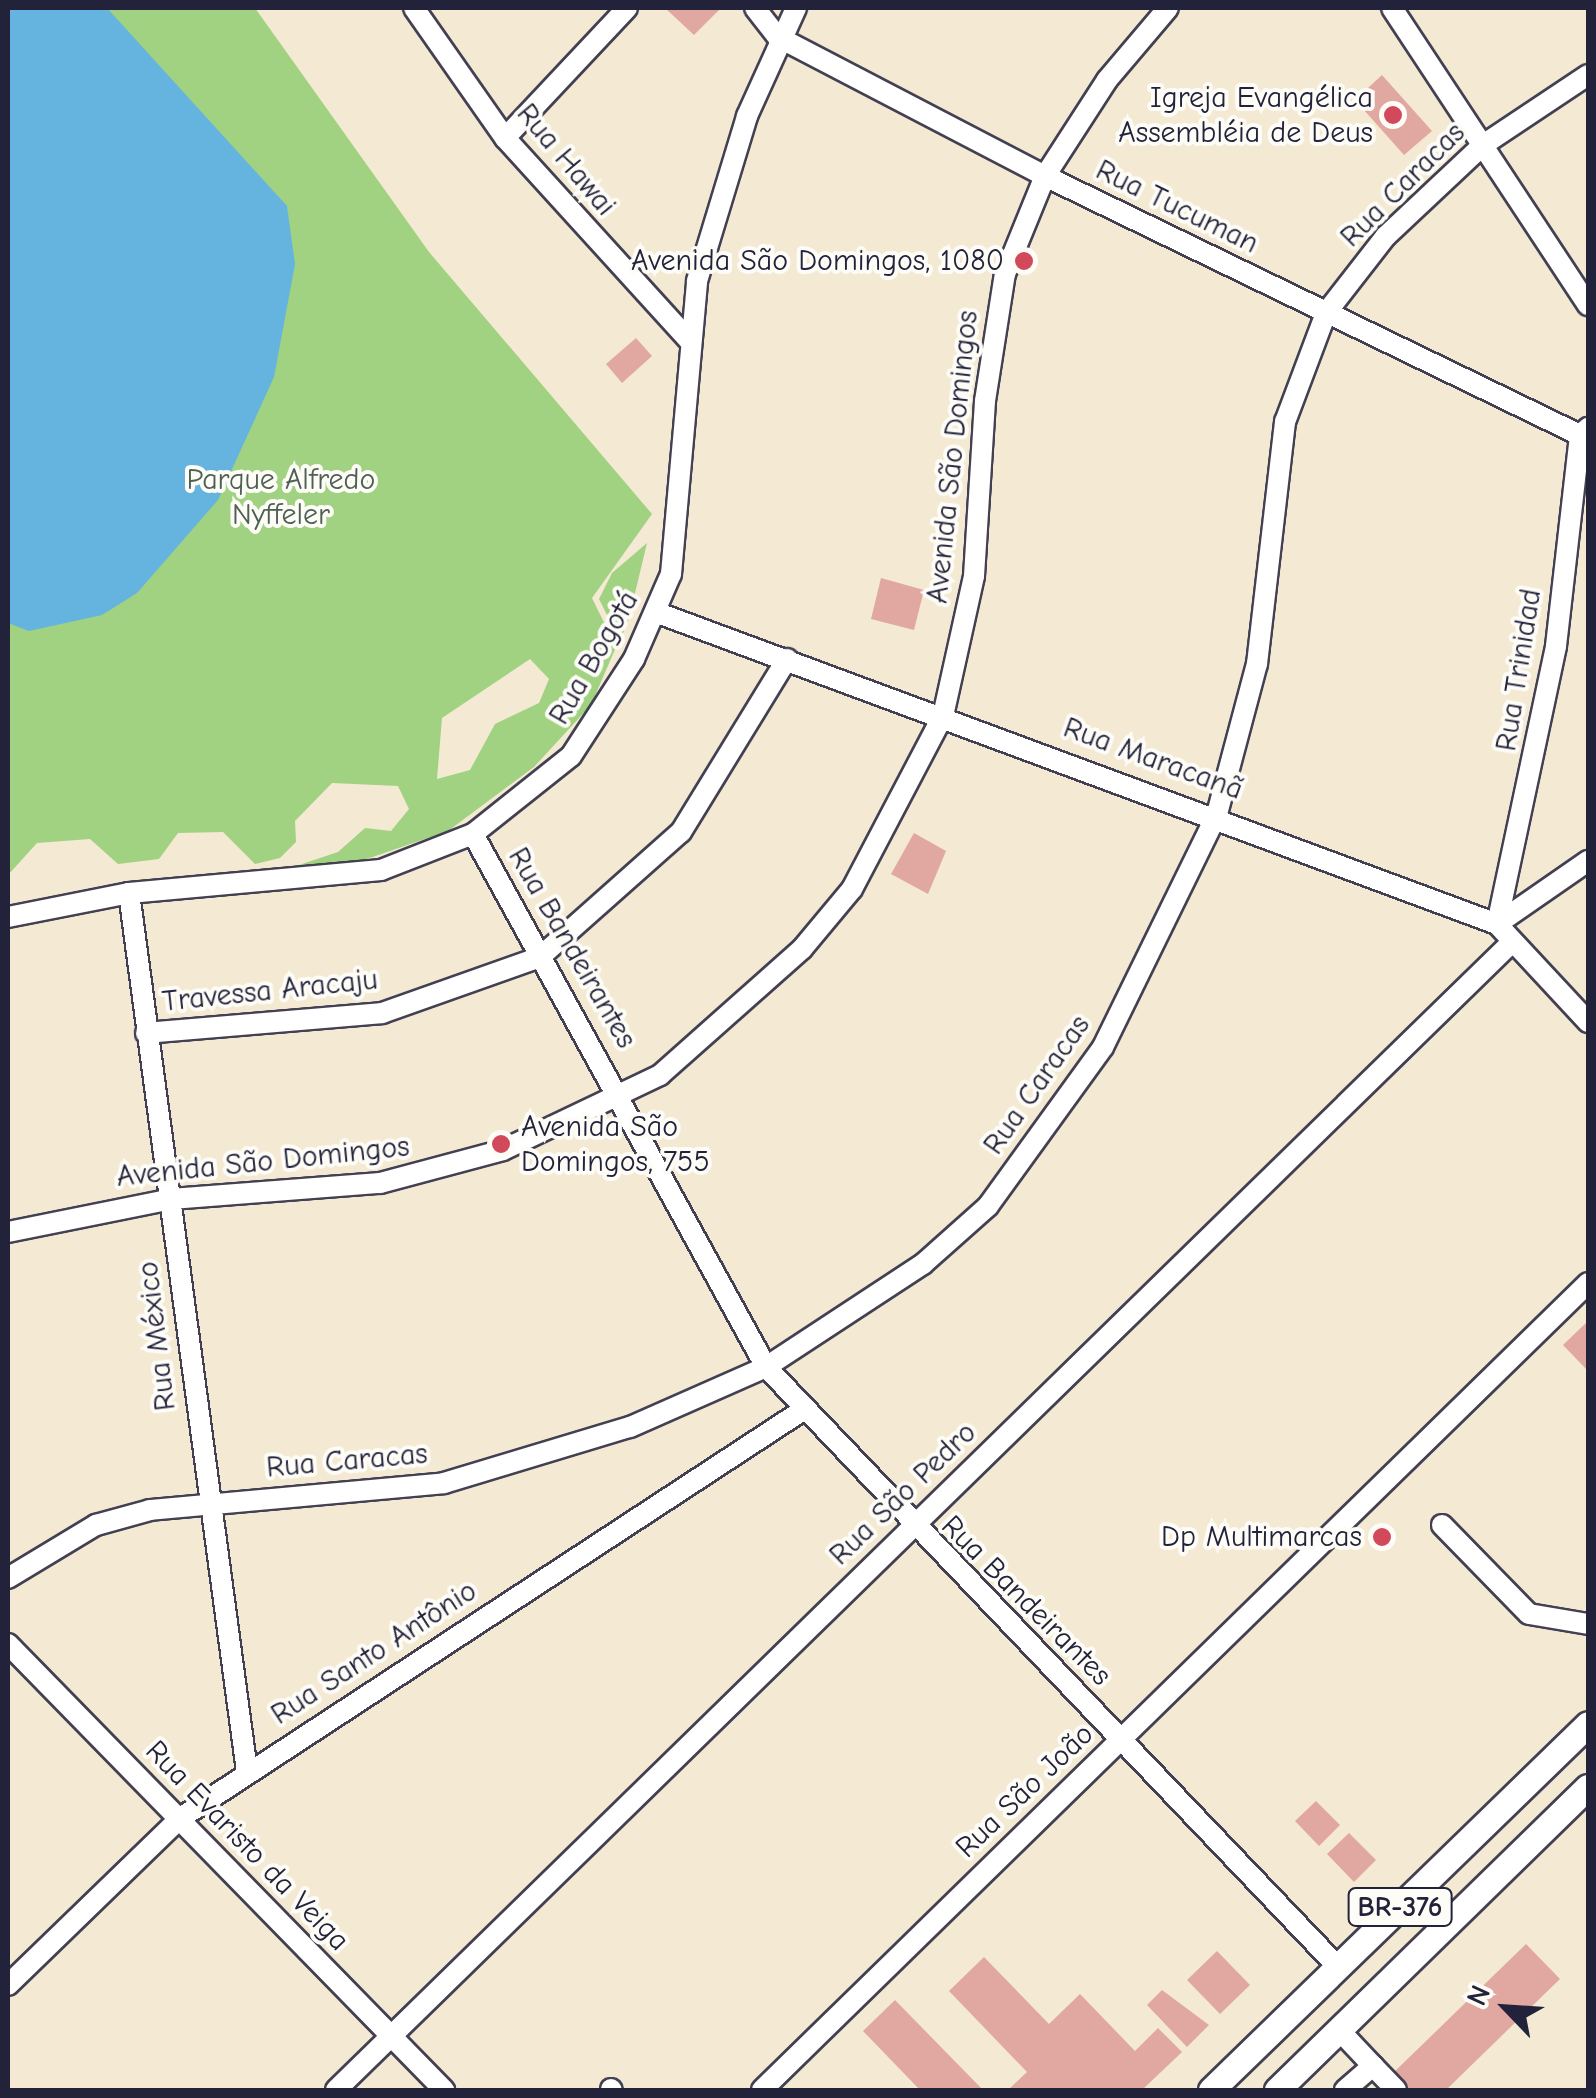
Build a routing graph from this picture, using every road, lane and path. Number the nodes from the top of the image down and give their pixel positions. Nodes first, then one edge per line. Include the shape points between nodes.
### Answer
1 (414, 8) edge
2 (627, 8) edge
3 (755, 8) edge
4 (796, 8) edge
5 (1168, 8) edge
6 (1392, 8) edge
7 (778, 36) junction
8 (1588, 75) edge
9 (505, 138) junction
10 (1482, 145) junction
11 (1044, 176) junction
12 (1588, 305) edge
13 (1326, 313) junction
14 (688, 338) junction
15 (1586, 434) edge
16 (658, 613) junction
17 (787, 659) junction
18 (942, 716) junction
19 (1217, 814) junction
20 (473, 834) junction
21 (1517, 855) junction
22 (1588, 861) edge
23 (1549, 888) junction
24 (128, 894) junction
25 (8, 916) edge
26 (1496, 924) junction
27 (1512, 942) junction
28 (540, 957) junction
29 (1588, 1022) edge
30 (146, 1033) junction
31 (623, 1096) junction
32 (171, 1199) junction
33 (8, 1232) edge
34 (1588, 1283) edge
35 (766, 1367) junction
36 (803, 1410) junction
37 (206, 1502) junction
38 (1442, 1525) dead end
39 (911, 1528) junction
40 (8, 1578) edge
41 (1588, 1624) edge
42 (8, 1644) edge
43 (1588, 1724) edge
44 (1122, 1739) junction
45 (247, 1772) junction
46 (1588, 1787) edge
47 (179, 1819) junction
48 (1338, 1967) junction
49 (8, 1985) edge
50 (1339, 2030) junction
51 (391, 2036) junction
52 (1373, 2066) junction
53 (336, 2090) edge
54 (444, 2090) edge
55 (762, 2090) edge
56 (1211, 2090) edge
57 (1277, 2090) edge
58 (1346, 2090) edge
59 (1396, 2090) edge

1 - 9 street, Rua Hawai
2 - 9 street
3 - 7 street, Rua Tucuman
4 - 7 street, Rua Bogotá
5 - 11 street, Avenida São Domingos via 1106,80
6 - 10 street
7 - 11 street, Rua Tucuman
7 - 14 street, Rua Bogotá via 716,203
8 - 10 street, Rua Caracas
9 - 14 street, Rua Hawai
10 - 12 street
10 - 13 street, Rua Caracas via 1386,236
11 - 13 street, Rua Tucuman
11 - 18 street, Avenida São Domingos via 995,315 974,576
13 - 15 street, Rua Tucuman
13 - 19 street, Rua Caracas via 1285,422 1257,664
14 - 16 street, Rua Bogotá via 678,535
15 - 21 street, Rua Trinidad
16 - 17 street, Rua Maracanã
16 - 20 street, Rua Bogotá via 571,756
17 - 18 street, Rua Maracanã
17 - 28 street, Travessa Aracaju via 680,832
18 - 19 street, Rua Maracanã
18 - 31 street, Avenida São Domingos via 852,889 802,949 734,1018
19 - 26 street, Rua Maracanã
19 - 35 street, Rua Caracas via 1103,1048 988,1206 922,1264
20 - 24 street, Rua Bogotá via 381,870
20 - 28 street, Rua Bandeirantes
21 - 23 street
21 - 26 street, Rua Trinidad
22 - 23 street
23 - 26 street
24 - 25 street, Rua Bogotá
24 - 30 street, Rua México
26 - 27 street, Rua Maracanã
27 - 29 street, Rua Maracanã
27 - 39 street, Rua São Pedro
28 - 30 street, Travessa Aracaju via 382,1013
28 - 31 street, Rua Bandeirantes
30 - 32 street, Rua México
31 - 32 street, Avenida São Domingos via 443,1171
31 - 35 street, Rua Bandeirantes
32 - 33 street, Avenida São Domingos
32 - 37 street, Rua México
34 - 44 street, Rua São João
35 - 36 street, Rua Bandeirantes
35 - 37 street, Rua Caracas via 630,1427 444,1482
36 - 39 street, Rua Bandeirantes
36 - 45 street, Rua Santo Antônio
37 - 40 street, Rua Caracas via 96,1525
37 - 45 street, Rua México
38 - 41 street via 1529,1614
39 - 44 street, Rua Bandeirantes
39 - 51 street, Rua São Pedro
42 - 47 street, Rua Evaristo da Veiga
43 - 48 main road, BR-376
44 - 48 street, Rua Bandeirantes
44 - 55 street, Rua São João
45 - 47 street, Rua Santo Antônio
46 - 50 main road, BR-376
47 - 49 street, Rua Santo Antônio
47 - 51 street, Rua Evaristo da Veiga
48 - 56 main road, BR-376
50 - 52 street
50 - 57 main road, BR-376
51 - 53 street, Rua São Pedro
51 - 54 street, Rua Evaristo da Veiga
52 - 58 street
52 - 59 street

